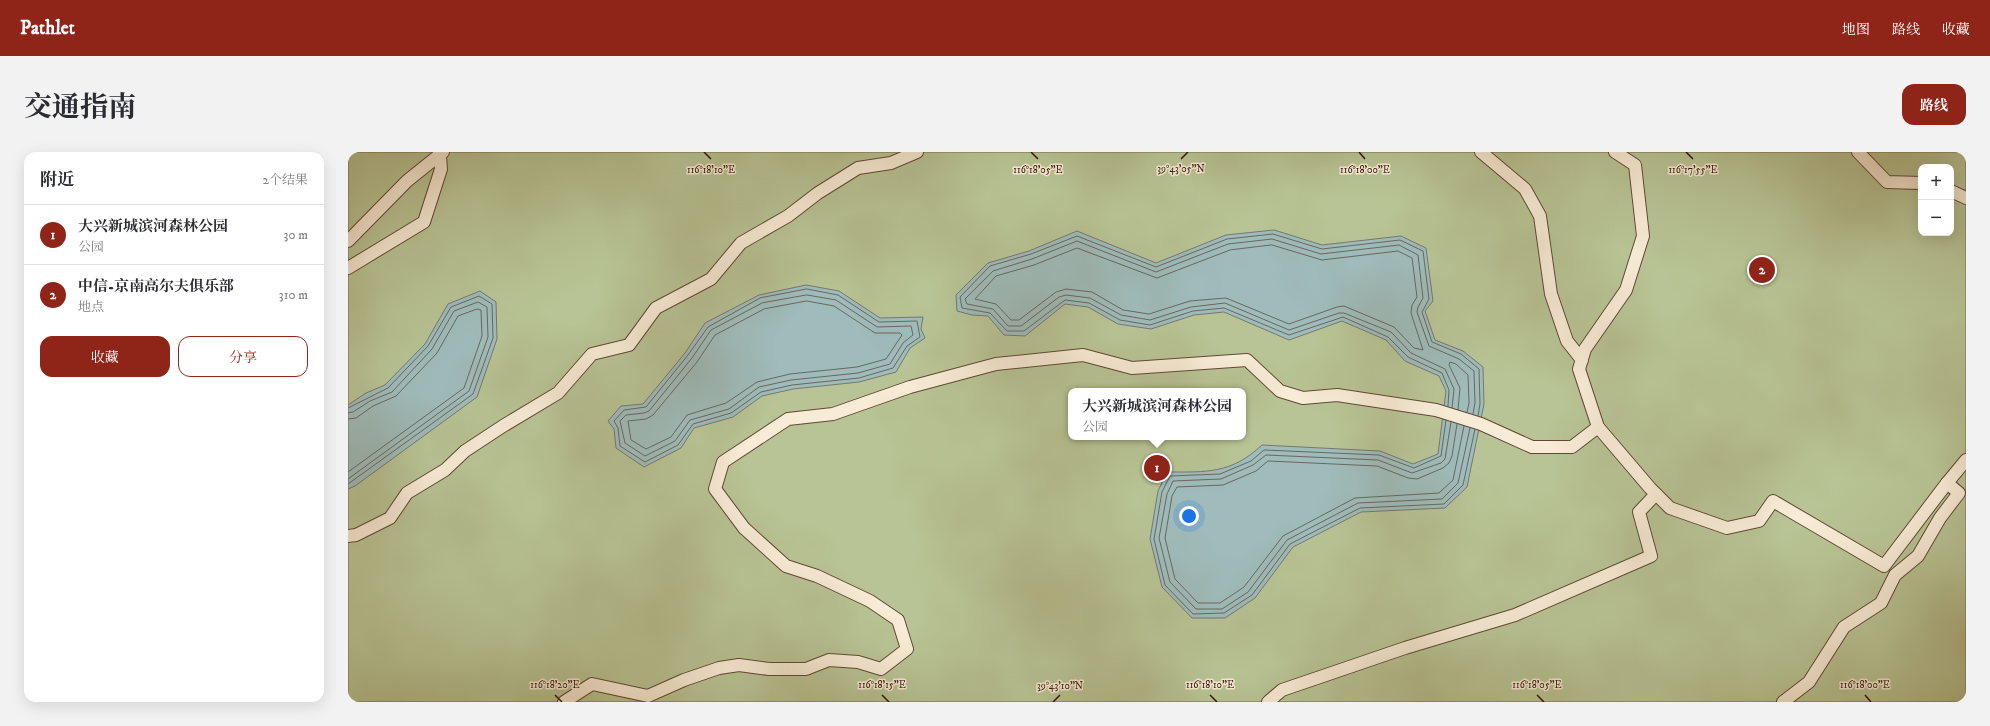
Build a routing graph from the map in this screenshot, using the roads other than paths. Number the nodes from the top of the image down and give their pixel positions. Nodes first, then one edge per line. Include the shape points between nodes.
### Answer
1 (917, 152) edge
2 (1481, 152) edge
3 (1615, 152) edge
4 (1858, 152) edge
5 (441, 154) edge
6 (1918, 183) edge
7 (1954, 192) edge
8 (1966, 198) edge
9 (348, 241) edge
10 (348, 268) edge
11 (1582, 360) junction
12 (1598, 427) junction
13 (1966, 460) edge
14 (1947, 483) junction
15 (1656, 494) junction
16 (348, 536) edge
17 (564, 702) edge
18 (1268, 702) edge
19 (1783, 702) edge

1 - 16 street via 891,163 858,168 818,193 788,216 741,243 711,279 656,308 629,344 592,354 558,393 490,434 465,451 445,470 407,493 390,518 356,535
2 - 11 street via 1525,189 1540,216 1551,294 1567,341
3 - 11 street via 1635,165 1643,236 1626,290 1585,349
4 - 6 street via 1886,182
5 - 9 street via 407,181
5 - 10 street via 441,169 424,222
7 - 8 street
11 - 12 street via 1579,369
12 - 15 street
12 - 17 street via 1572,447 1532,447 1481,424 1436,410 1337,395 1303,398 1280,391 1247,360 1132,368 1084,355 996,364 910,387 833,414 788,419 723,462 716,489 744,528 786,566 817,576 870,601 898,620 907,649 881,669 858,662 829,660 806,669 769,669 739,665 719,668 648,696 592,684
13 - 14 street
14 - 15 street via 1884,566 1773,501 1759,521 1727,528 1670,508
14 - 19 street via 1958,493 1918,556 1894,575 1881,603 1844,627 1809,682
15 - 18 street via 1640,512 1651,556 1515,615 1405,648 1282,690

